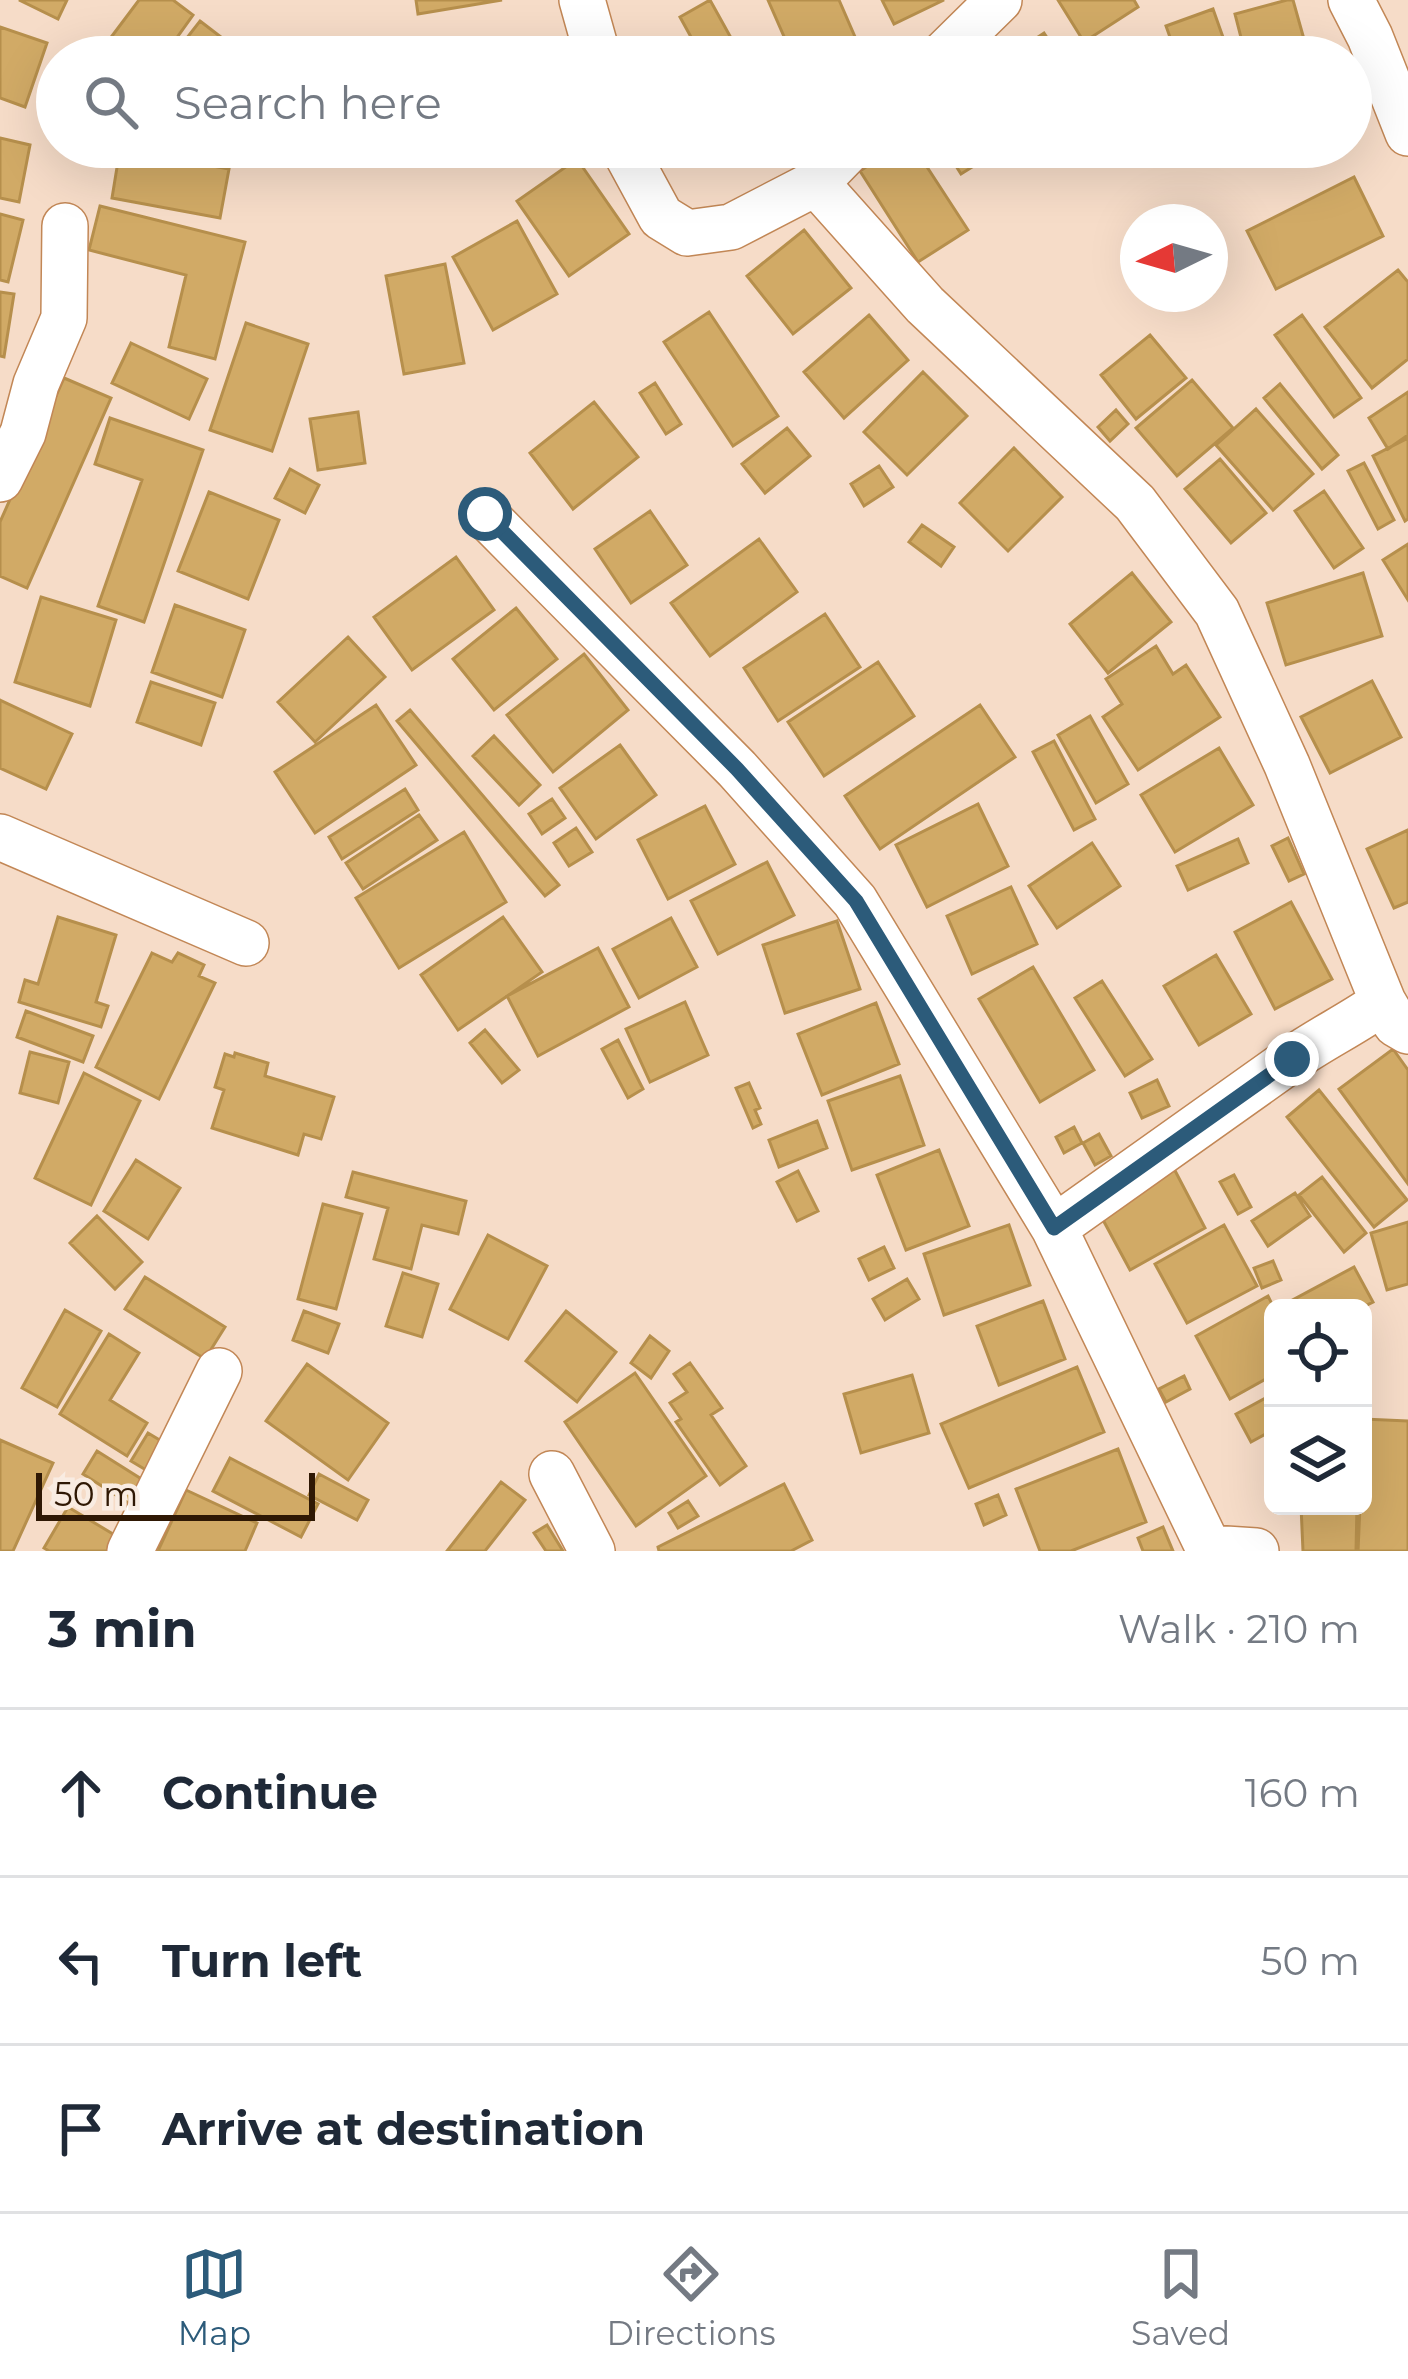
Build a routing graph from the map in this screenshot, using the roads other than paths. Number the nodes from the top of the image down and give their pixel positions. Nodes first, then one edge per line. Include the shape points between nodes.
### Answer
1 (582, 0) edge
2 (1351, 0) edge
3 (991, 3) edge
4 (592, 36) edge
5 (960, 36) edge
6 (1369, 36) edge
7 (1372, 42) edge
8 (1408, 134) edge
9 (634, 168) edge
10 (830, 168) edge
11 (816, 182) junction
12 (65, 226) dead end
13 (0, 479) edge
14 (485, 514) dead end
15 (0, 837) edge
16 (245, 943) dead end
17 (1396, 1016) edge
18 (1054, 1228) junction
19 (219, 1371) dead end
20 (552, 1474) dead end
21 (1210, 1550) edge
22 (130, 1551) edge
23 (592, 1551) edge
24 (1256, 1551) edge

1 - 4 street
2 - 6 street
3 - 5 street
7 - 8 street
9 - 11 street via 661,217 688,233 731,227
10 - 11 street
11 - 17 street via 925,305 1135,503 1216,612
12 - 13 street via 64,318
14 - 18 street via 856,901
15 - 16 street
17 - 18 street via 1355,1022 1322,1039
18 - 21 street
19 - 22 street
20 - 23 street
21 - 24 street

